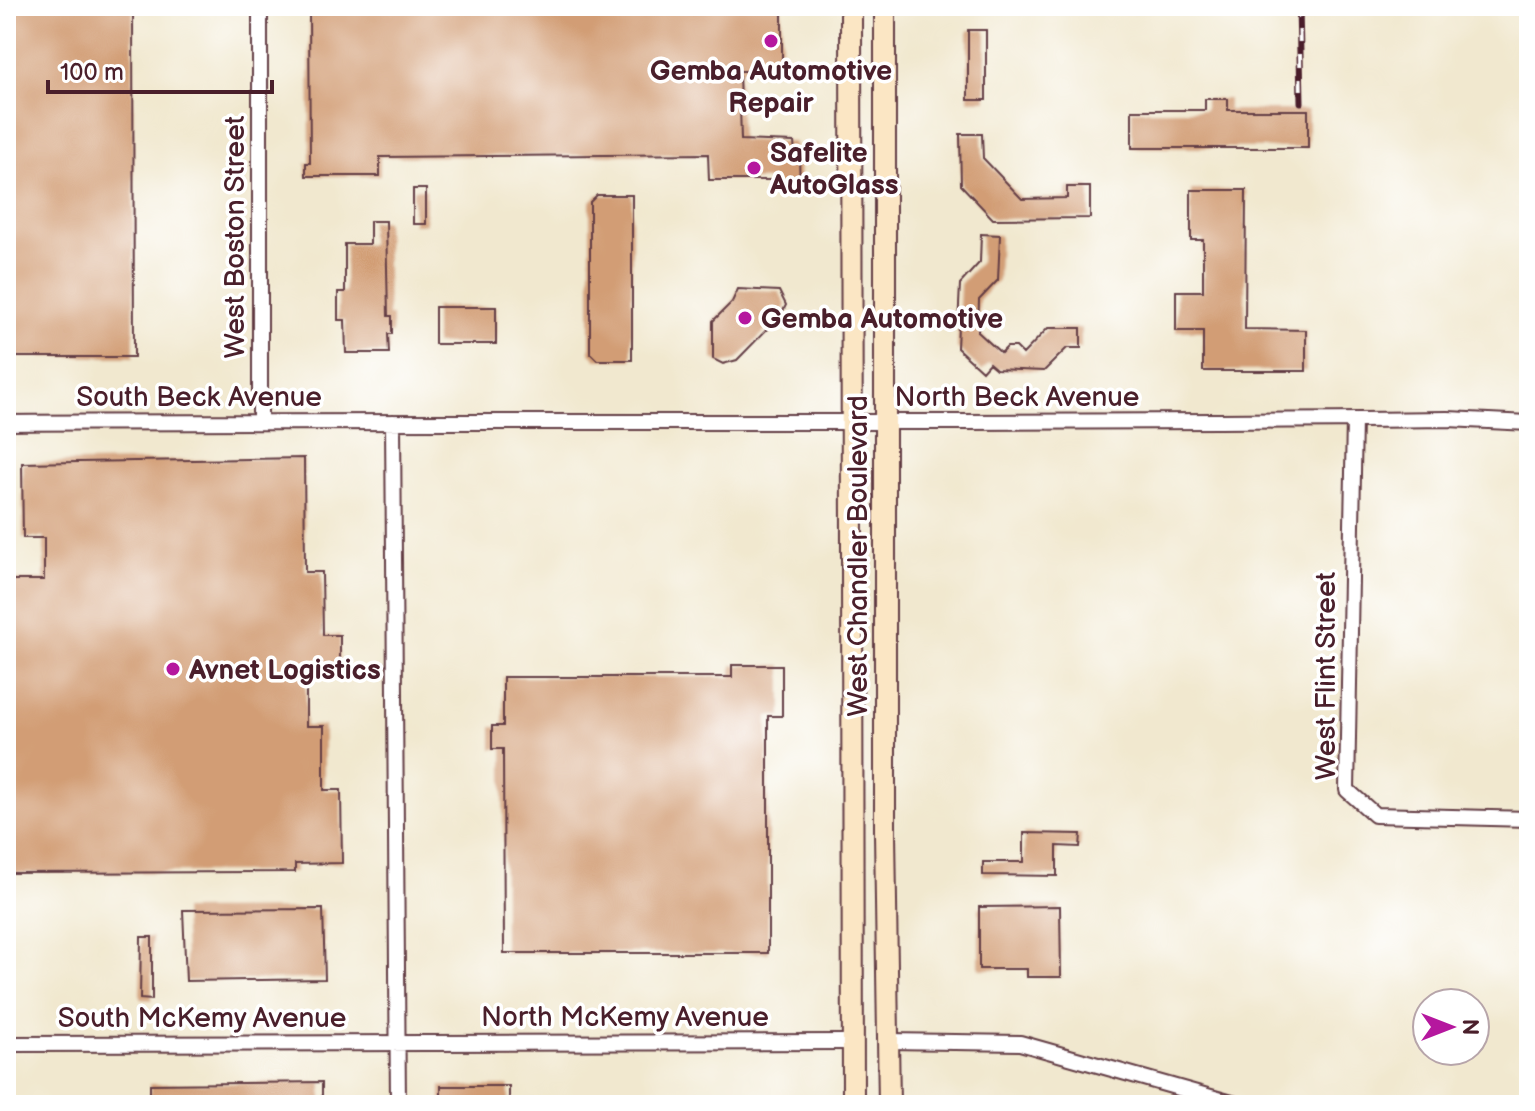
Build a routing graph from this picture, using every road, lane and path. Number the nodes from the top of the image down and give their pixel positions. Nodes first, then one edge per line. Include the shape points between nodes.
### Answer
1 (260, 6) edge
2 (851, 6) edge
3 (885, 6) edge
4 (260, 419) junction
5 (1354, 420) junction
6 (393, 422) junction
7 (852, 422) junction
8 (885, 422) junction
9 (6, 423) edge
10 (1529, 423) edge
11 (1529, 819) edge
12 (397, 1041) junction
13 (889, 1041) junction
14 (853, 1042) junction
15 (6, 1044) edge
16 (398, 1105) edge
17 (853, 1105) edge
18 (889, 1105) edge
19 (1239, 1105) edge

1 - 4 street, West Boston Street
2 - 7 main road, West Chandler Boulevard
3 - 8 main road, West Chandler Boulevard
4 - 6 street, South Beck Avenue
4 - 9 street, South Beck Avenue
5 - 8 street, North Beck Avenue
5 - 10 street, North Beck Avenue
5 - 11 street, West Flint Street via 1347,790 1375,815
6 - 7 street, North Beck Avenue
6 - 12 street
7 - 8 street, North Beck Avenue
7 - 14 main road, West Chandler Boulevard
8 - 13 main road, West Chandler Boulevard
12 - 14 street, North McKemy Avenue
12 - 15 street, South McKemy Avenue
12 - 16 street
13 - 18 main road, West Chandler Boulevard
13 - 19 street via 1020,1043
14 - 17 main road, West Chandler Boulevard

